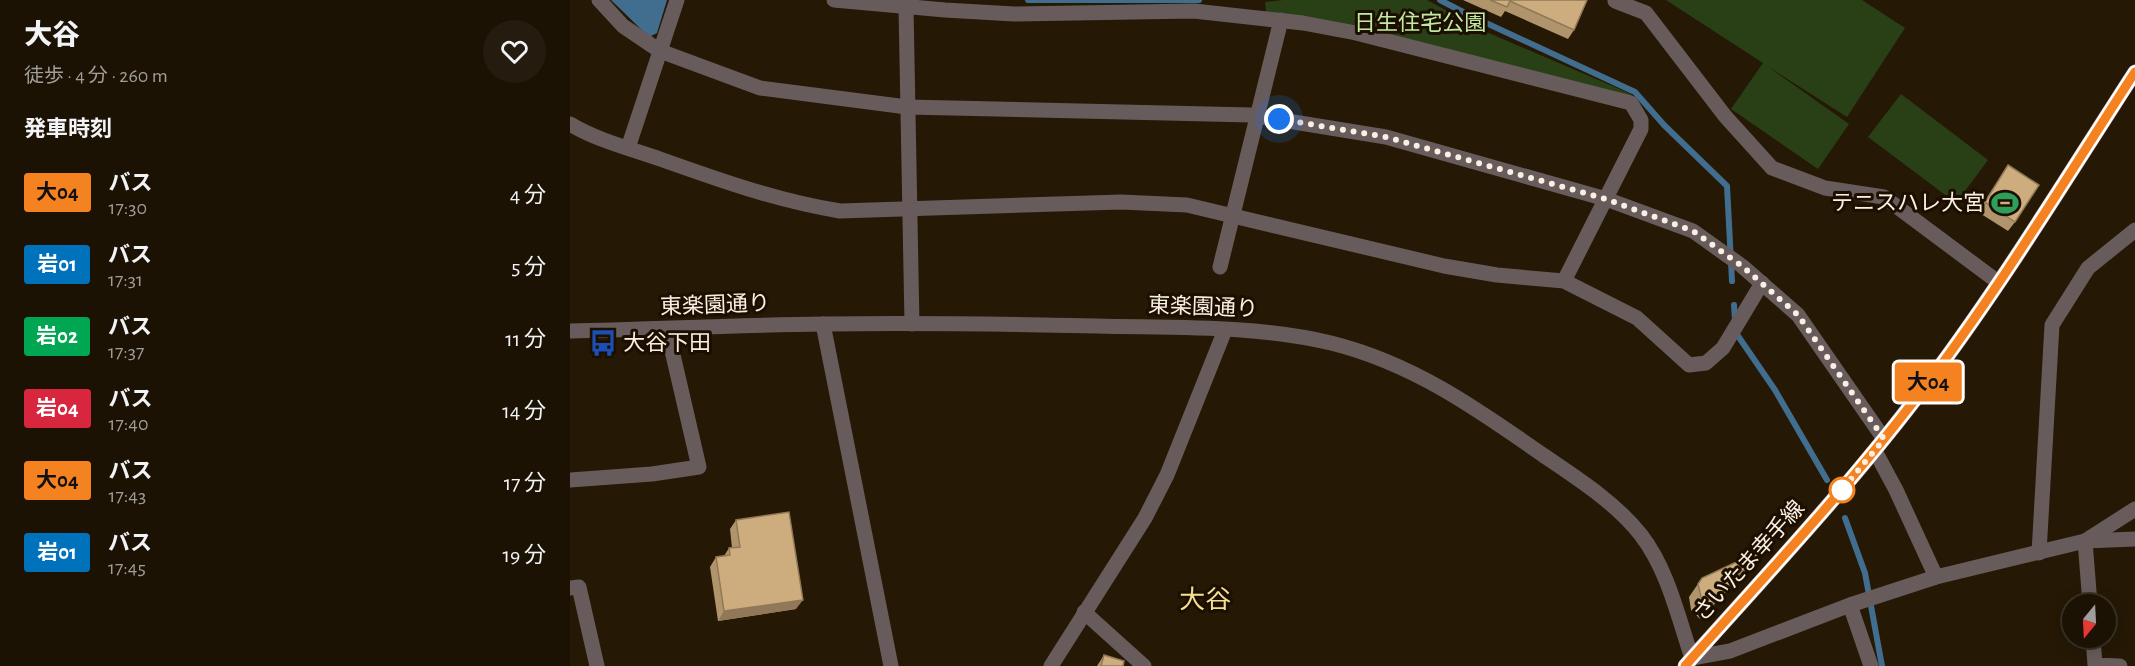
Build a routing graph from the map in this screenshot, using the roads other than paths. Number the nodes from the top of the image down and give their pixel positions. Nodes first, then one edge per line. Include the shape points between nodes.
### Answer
1 (599, 0) edge
2 (677, 0) edge
3 (834, 0) edge
4 (1615, 1) edge
5 (906, 7) junction
6 (1281, 20) junction
7 (660, 51) junction
8 (2135, 72) edge
9 (907, 107) junction
10 (1257, 116) junction
11 (570, 124) edge
12 (628, 148) junction
13 (1606, 199) junction
14 (911, 208) junction
15 (1233, 216) junction
16 (2135, 230) edge
17 (1220, 267) dead end
18 (1564, 281) junction
19 (1998, 282) junction
20 (1762, 283) junction
21 (823, 324) junction
22 (912, 324) junction
23 (667, 329) junction
24 (1225, 330) junction
25 (570, 331) edge
26 (1880, 445) junction
27 (570, 480) edge
28 (2135, 509) edge
29 (2135, 539) edge
30 (2085, 541) junction
31 (2039, 553) junction
32 (1936, 578) junction
33 (570, 588) edge
34 (2089, 594) edge
35 (1856, 603) junction
36 (1084, 612) junction
37 (2094, 648) edge
38 (1689, 662) edge
39 (597, 666) edge
40 (891, 666) edge
41 (1051, 666) edge
42 (1144, 666) edge
43 (1871, 666) edge
44 (2120, 666) edge

1 - 7 street via 624,26
2 - 7 street
3 - 5 street
4 - 19 street via 1646,13 1725,116 1772,168 1825,188 1884,197
5 - 6 street via 1014,14 1194,11
5 - 9 street
6 - 10 street
6 - 13 street via 1356,33 1631,103 1641,120 1641,129
7 - 9 street via 760,88
7 - 12 street
8 - 19 main road, さいたま幸手線
9 - 10 street
9 - 14 street
10 - 13 street via 1386,137
10 - 15 street
11 - 12 street
12 - 14 street via 751,191 810,206 840,211
13 - 18 street
13 - 20 street via 1693,231
14 - 15 street via 1121,202 1187,205
14 - 22 street
15 - 17 street
15 - 18 street via 1444,266
16 - 31 street via 2088,268 2052,325
18 - 20 street via 1637,318 1689,365 1706,363 1723,348
19 - 26 main road, さいたま幸手線
20 - 26 street via 1798,315
21 - 22 street, 東楽園通り
21 - 23 street, 東楽園通り
21 - 40 street
22 - 24 street, 東楽園通り
23 - 25 street, 東楽園通り
23 - 27 street via 699,467
24 - 36 street via 1167,475 1145,518
24 - 38 street, 東楽園通り via 1268,332 1334,344 1415,373 1480,411 1590,487 1642,537 1656,560 1668,587
26 - 32 street
26 - 38 main road, さいたま幸手線
28 - 30 street
29 - 30 street
30 - 31 street
30 - 34 street
31 - 32 street
32 - 35 street
33 - 39 street via 579,587
35 - 38 street via 1730,651
35 - 43 street
36 - 41 street
36 - 42 street
37 - 44 street via 2095,665

